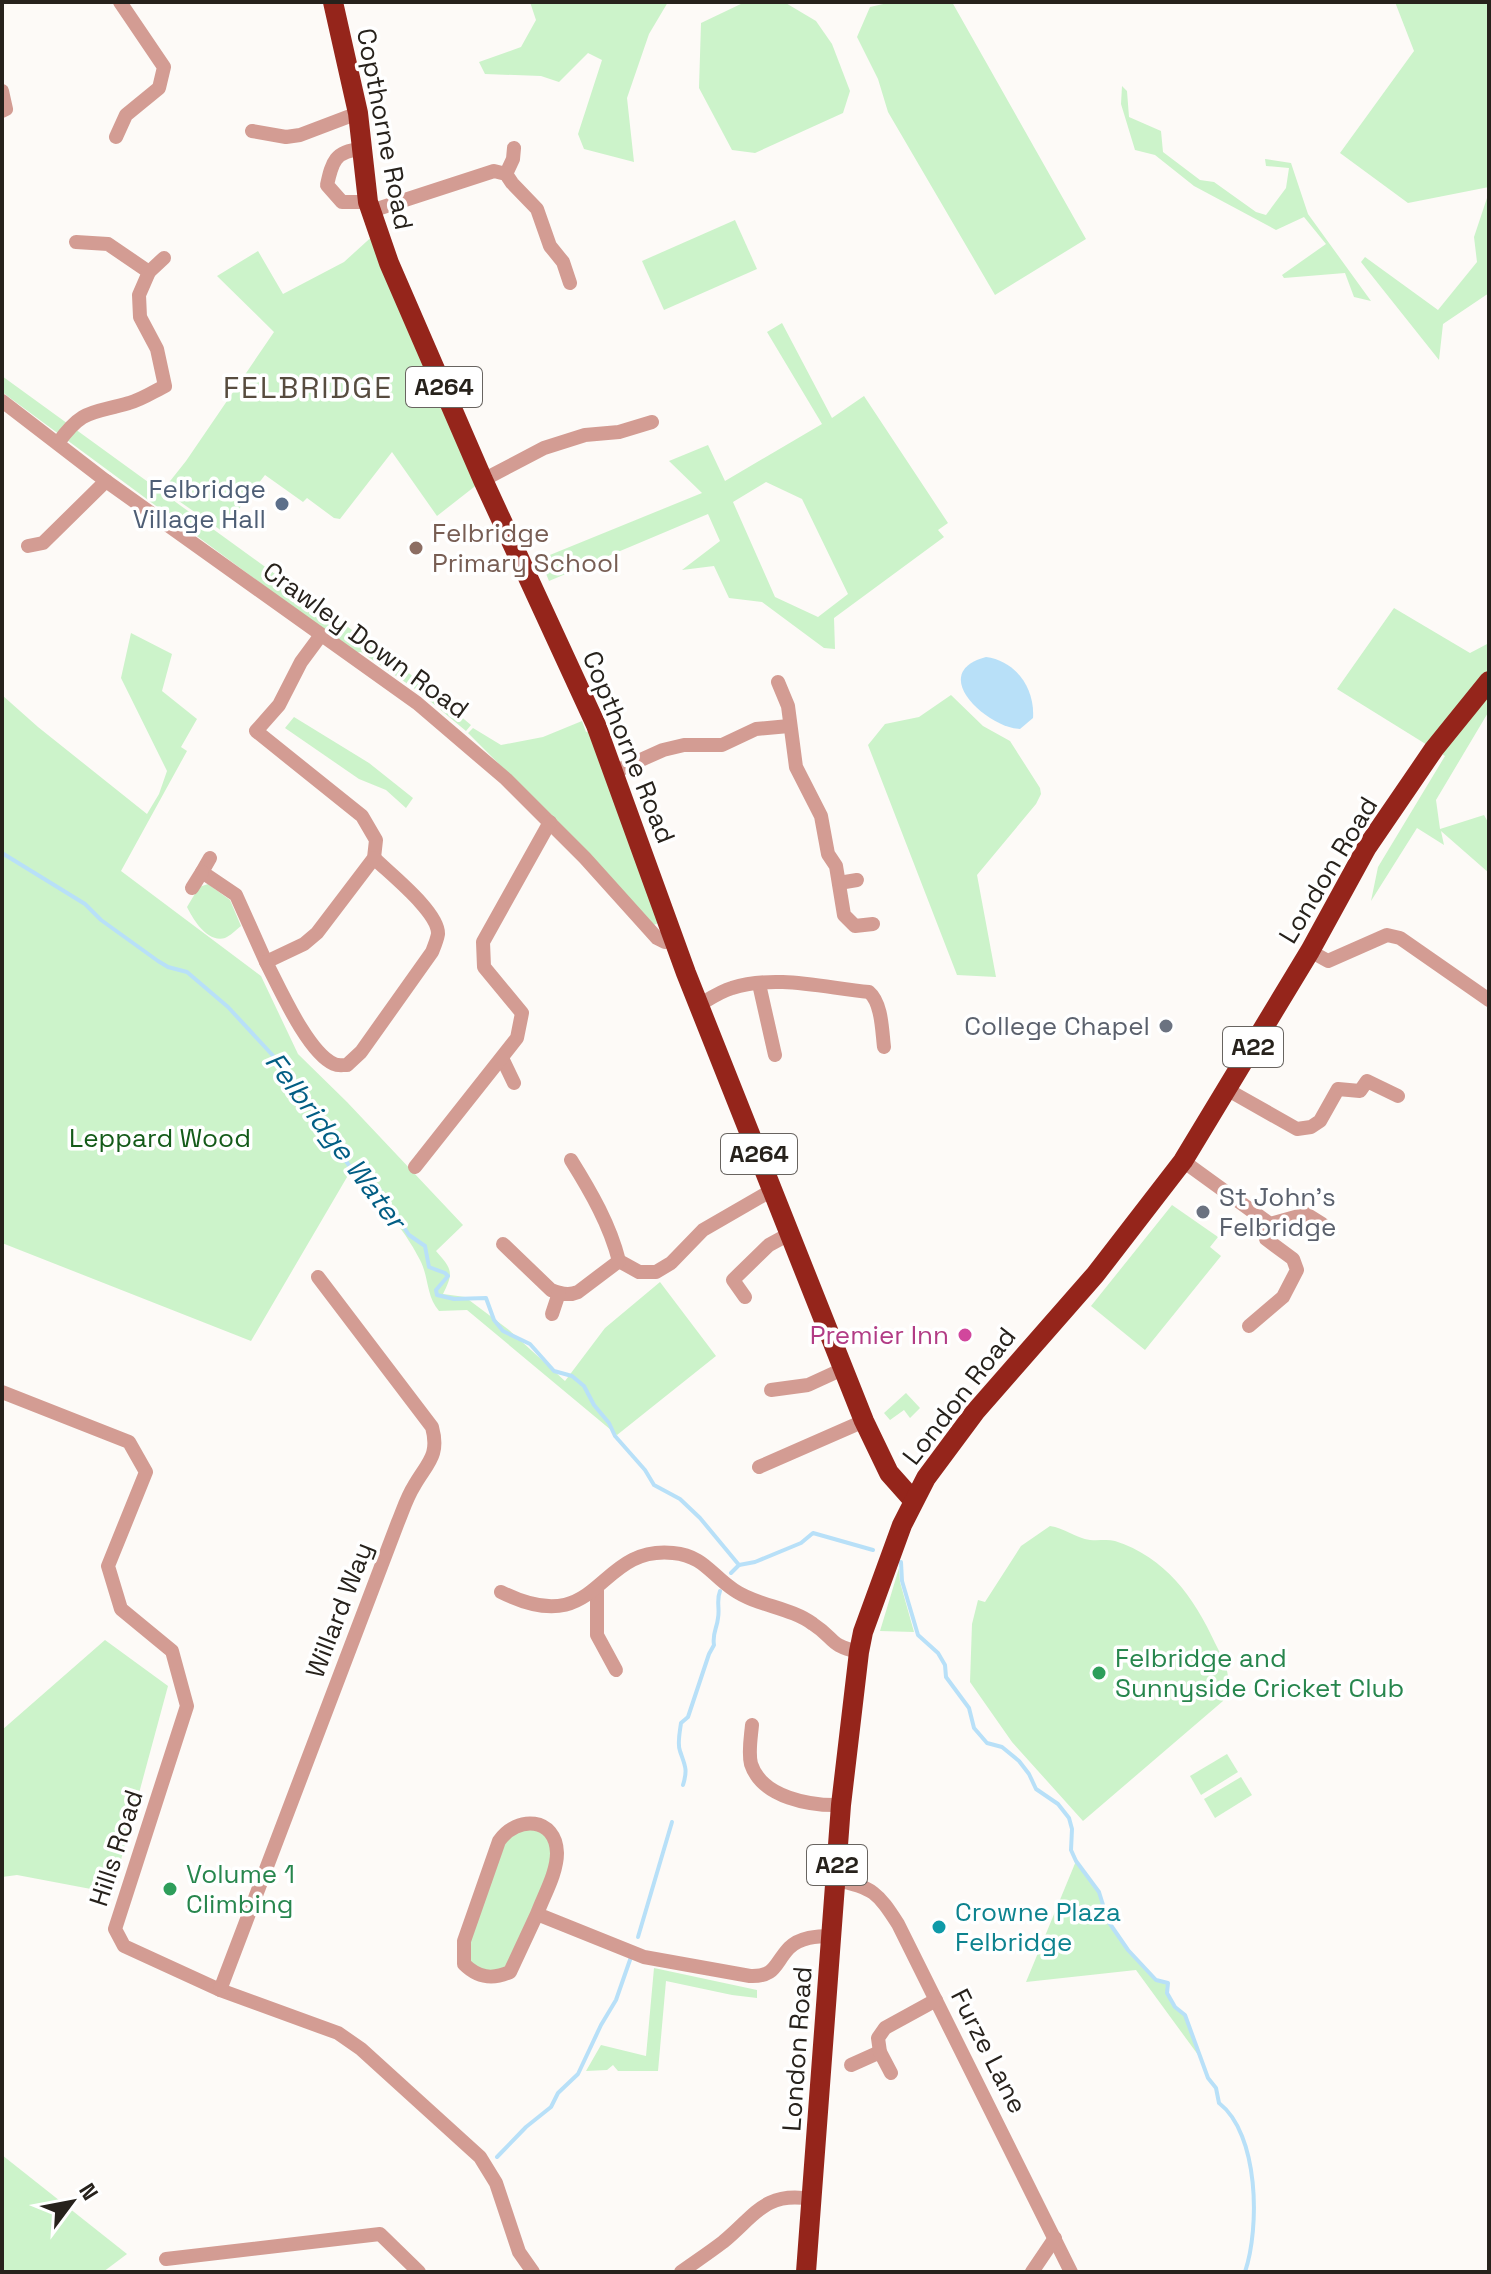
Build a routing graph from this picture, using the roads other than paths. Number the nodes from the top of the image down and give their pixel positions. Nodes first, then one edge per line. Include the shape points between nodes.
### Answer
1 (120, 2) edge
2 (333, 2) edge
3 (2, 91) edge
4 (2, 111) edge
5 (358, 113) junction
6 (252, 131) dead end
7 (116, 137) dead end
8 (514, 148) dead end
9 (361, 149) junction
10 (506, 174) junction
11 (370, 206) junction
12 (76, 242) dead end
13 (164, 258) dead end
14 (149, 272) junction
15 (570, 283) dead end
16 (2, 401) edge
17 (652, 422) dead end
18 (58, 443) junction
19 (483, 480) junction
20 (106, 481) junction
21 (28, 546) dead end
22 (321, 635) junction
23 (1489, 681) edge
24 (778, 682) dead end
25 (789, 726) junction
26 (614, 772) junction
27 (550, 822) junction
28 (210, 858) dead end
29 (374, 858) junction
30 (202, 872) junction
31 (857, 880) dead end
32 (839, 883) junction
33 (192, 888) dead end
34 (873, 924) dead end
35 (674, 940) junction
36 (1310, 951) junction
37 (266, 962) junction
38 (759, 984) junction
39 (1489, 1000) edge
40 (699, 1005) junction
41 (884, 1047) dead end
42 (775, 1055) dead end
43 (502, 1058) junction
44 (514, 1083) dead end
45 (1228, 1090) junction
46 (1398, 1096) dead end
47 (571, 1160) dead end
48 (1183, 1161) junction
49 (415, 1167) dead end
50 (774, 1189) junction
51 (1270, 1224) junction
52 (1322, 1224) dead end
53 (791, 1233) junction
54 (503, 1244) dead end
55 (619, 1261) junction
56 (318, 1277) dead end
57 (559, 1293) junction
58 (745, 1297) dead end
59 (552, 1314) dead end
60 (1249, 1326) dead end
61 (845, 1368) junction
62 (771, 1390) dead end
63 (2, 1392) edge
64 (864, 1421) junction
65 (759, 1467) dead end
66 (913, 1500) junction
67 (597, 1590) junction
68 (501, 1592) dead end
69 (859, 1652) junction
70 (616, 1670) dead end
71 (752, 1725) dead end
72 (841, 1805) junction
73 (836, 1880) junction
74 (537, 1914) junction
75 (832, 1936) junction
76 (220, 1990) junction
77 (936, 2000) junction
78 (880, 2052) junction
79 (851, 2065) dead end
80 (891, 2073) dead end
81 (811, 2199) junction
82 (1055, 2238) junction
83 (166, 2259) dead end
84 (419, 2272) edge
85 (533, 2272) edge
86 (681, 2272) edge
87 (806, 2272) edge
88 (1032, 2272) edge
89 (1071, 2272) edge

1 - 7 street via 164,67 159,88 126,115
2 - 5 highway, Copthorne Road / A264
3 - 4 street
5 - 6 street via 300,135
5 - 9 highway, Copthorne Road / A264
8 - 10 street
9 - 11 highway, Copthorne Road / A264
9 - 11 street via 347,150 332,162 327,185 342,202
10 - 11 street via 494,171
10 - 15 street via 537,209
11 - 19 highway, Copthorne Road / A264 via 389,263
12 - 14 street via 108,244
13 - 14 street
14 - 18 street via 139,295 140,317 157,349 165,386 131,403 79,417
16 - 18 street, Crawley Down Road
17 - 19 street via 544,448
18 - 20 street, Crawley Down Road
19 - 26 highway, Copthorne Road / A264
20 - 21 street via 43,543
20 - 22 street, Crawley Down Road
22 - 27 street, Crawley Down Road via 417,703
22 - 29 street via 279,705 256,731 362,816 376,840
23 - 36 highway, London Road / A22 via 1434,749 1367,847
24 - 25 street
25 - 26 street via 756,729 722,745 663,750
25 - 32 street via 796,767 821,816
26 - 35 highway, Copthorne Road / A264
27 - 35 street, Crawley Down Road via 657,938
27 - 43 street via 483,942 484,967 522,1013 517,1038
28 - 30 street
29 - 37 street via 317,933
29 - 37 street via 423,906 438,935 432,952 347,1065 333,1064 301,1031
30 - 33 street
30 - 37 street via 236,895
31 - 32 street
32 - 34 street via 848,921 855,926
35 - 40 highway, Copthorne Road / A264
36 - 39 street via 1328,961 1387,935 1400,938
36 - 45 highway, London Road / A22
38 - 40 street via 732,988
38 - 41 street via 810,983 869,992 875,996
38 - 42 street
40 - 50 highway, Copthorne Road / A264
43 - 44 street
43 - 49 street
45 - 46 street via 1297,1129 1320,1121 1338,1089 1360,1091 1367,1081
45 - 48 highway, London Road / A22
47 - 55 street
48 - 51 street
48 - 66 highway, London Road / A22 via 1095,1275 961,1430
50 - 53 highway, Copthorne Road / A264
50 - 55 street via 703,1230 656,1272 639,1272
51 - 52 street via 1306,1214
51 - 60 street via 1266,1239 1293,1259 1297,1270 1283,1297
53 - 58 street via 769,1245 733,1280
53 - 61 highway, Copthorne Road / A264
54 - 57 street
55 - 57 street via 578,1292
56 - 76 street, Willard Way via 432,1427 434,1457 398,1522
57 - 59 street
61 - 62 street via 808,1385
61 - 64 highway, Copthorne Road / A264
63 - 76 street, Hills Road via 129,1442 146,1472 108,1566 121,1609 172,1651 187,1706 115,1929 124,1946
64 - 65 street
64 - 66 highway, Copthorne Road / A264 via 889,1473
66 - 69 highway, London Road / A22
67 - 68 street via 557,1607
67 - 69 street via 635,1556 671,1552 699,1559 735,1591 792,1612 815,1624 837,1647
67 - 70 street via 597,1635
69 - 72 highway, London Road / A22
71 - 72 street via 752,1765 760,1778 796,1801
72 - 73 highway, London Road / A22
73 - 75 highway, London Road / A22
73 - 77 street, Furze Lane via 862,1885 883,1900
74 - 74 street via 510,1972 482,1977 464,1964 464,1941 499,1841 507,1830 533,1822 547,1829 557,1855
74 - 75 street via 644,1957 750,1976 772,1972 791,1946 813,1936
75 - 81 highway, London Road / A22
76 - 85 street, Hills Road via 344,2037 467,2143 489,2169 519,2252
77 - 78 street via 885,2028 878,2038
77 - 82 street, Furze Lane
78 - 79 street
78 - 80 street
81 - 86 street via 791,2196 770,2202
81 - 87 highway, London Road / A22
82 - 88 street
82 - 89 street, Furze Lane
83 - 84 street via 380,2234

